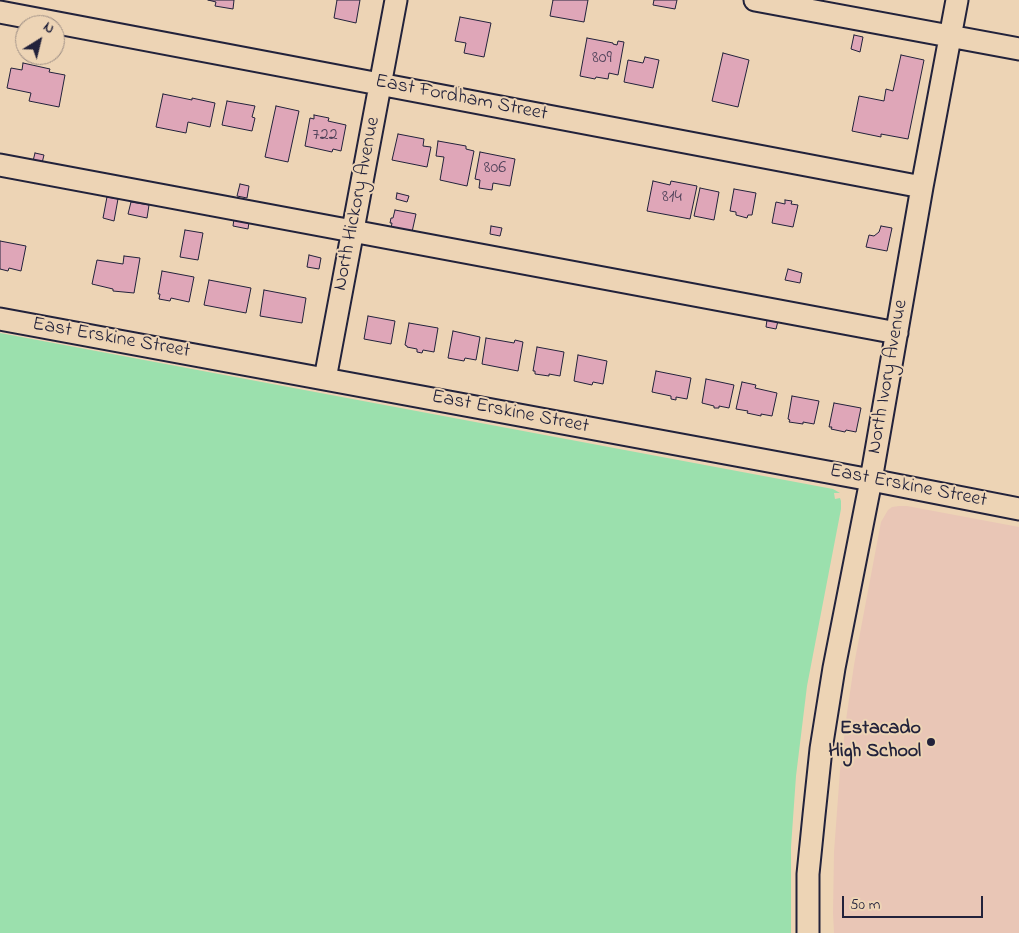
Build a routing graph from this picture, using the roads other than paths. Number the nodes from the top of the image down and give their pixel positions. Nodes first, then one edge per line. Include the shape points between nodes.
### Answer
1 (396, 0) edge
2 (756, 0) edge
3 (957, 0) edge
4 (0, 12) edge
5 (950, 36) junction
6 (1019, 49) edge
7 (380, 84) junction
8 (0, 165) edge
9 (922, 187) junction
10 (352, 231) junction
11 (0, 318) edge
12 (897, 333) junction
13 (325, 378) junction
14 (870, 480) junction
15 (1019, 509) edge
16 (808, 933) edge

1 - 7 street, North Hickory Avenue
2 - 5 street
3 - 5 street, North Ivory Avenue
4 - 7 street, East Fordham Street
5 - 6 street
5 - 9 street, North Ivory Avenue
7 - 9 street, East Fordham Street
7 - 10 street, North Hickory Avenue
8 - 10 street
9 - 12 street, North Ivory Avenue
10 - 12 street
10 - 13 street, North Hickory Avenue
11 - 13 street, East Erskine Street
12 - 14 street, North Ivory Avenue
13 - 14 street, East Erskine Street
14 - 15 street, East Erskine Street
14 - 16 street, North Ivory Avenue via 821,750 808,874

